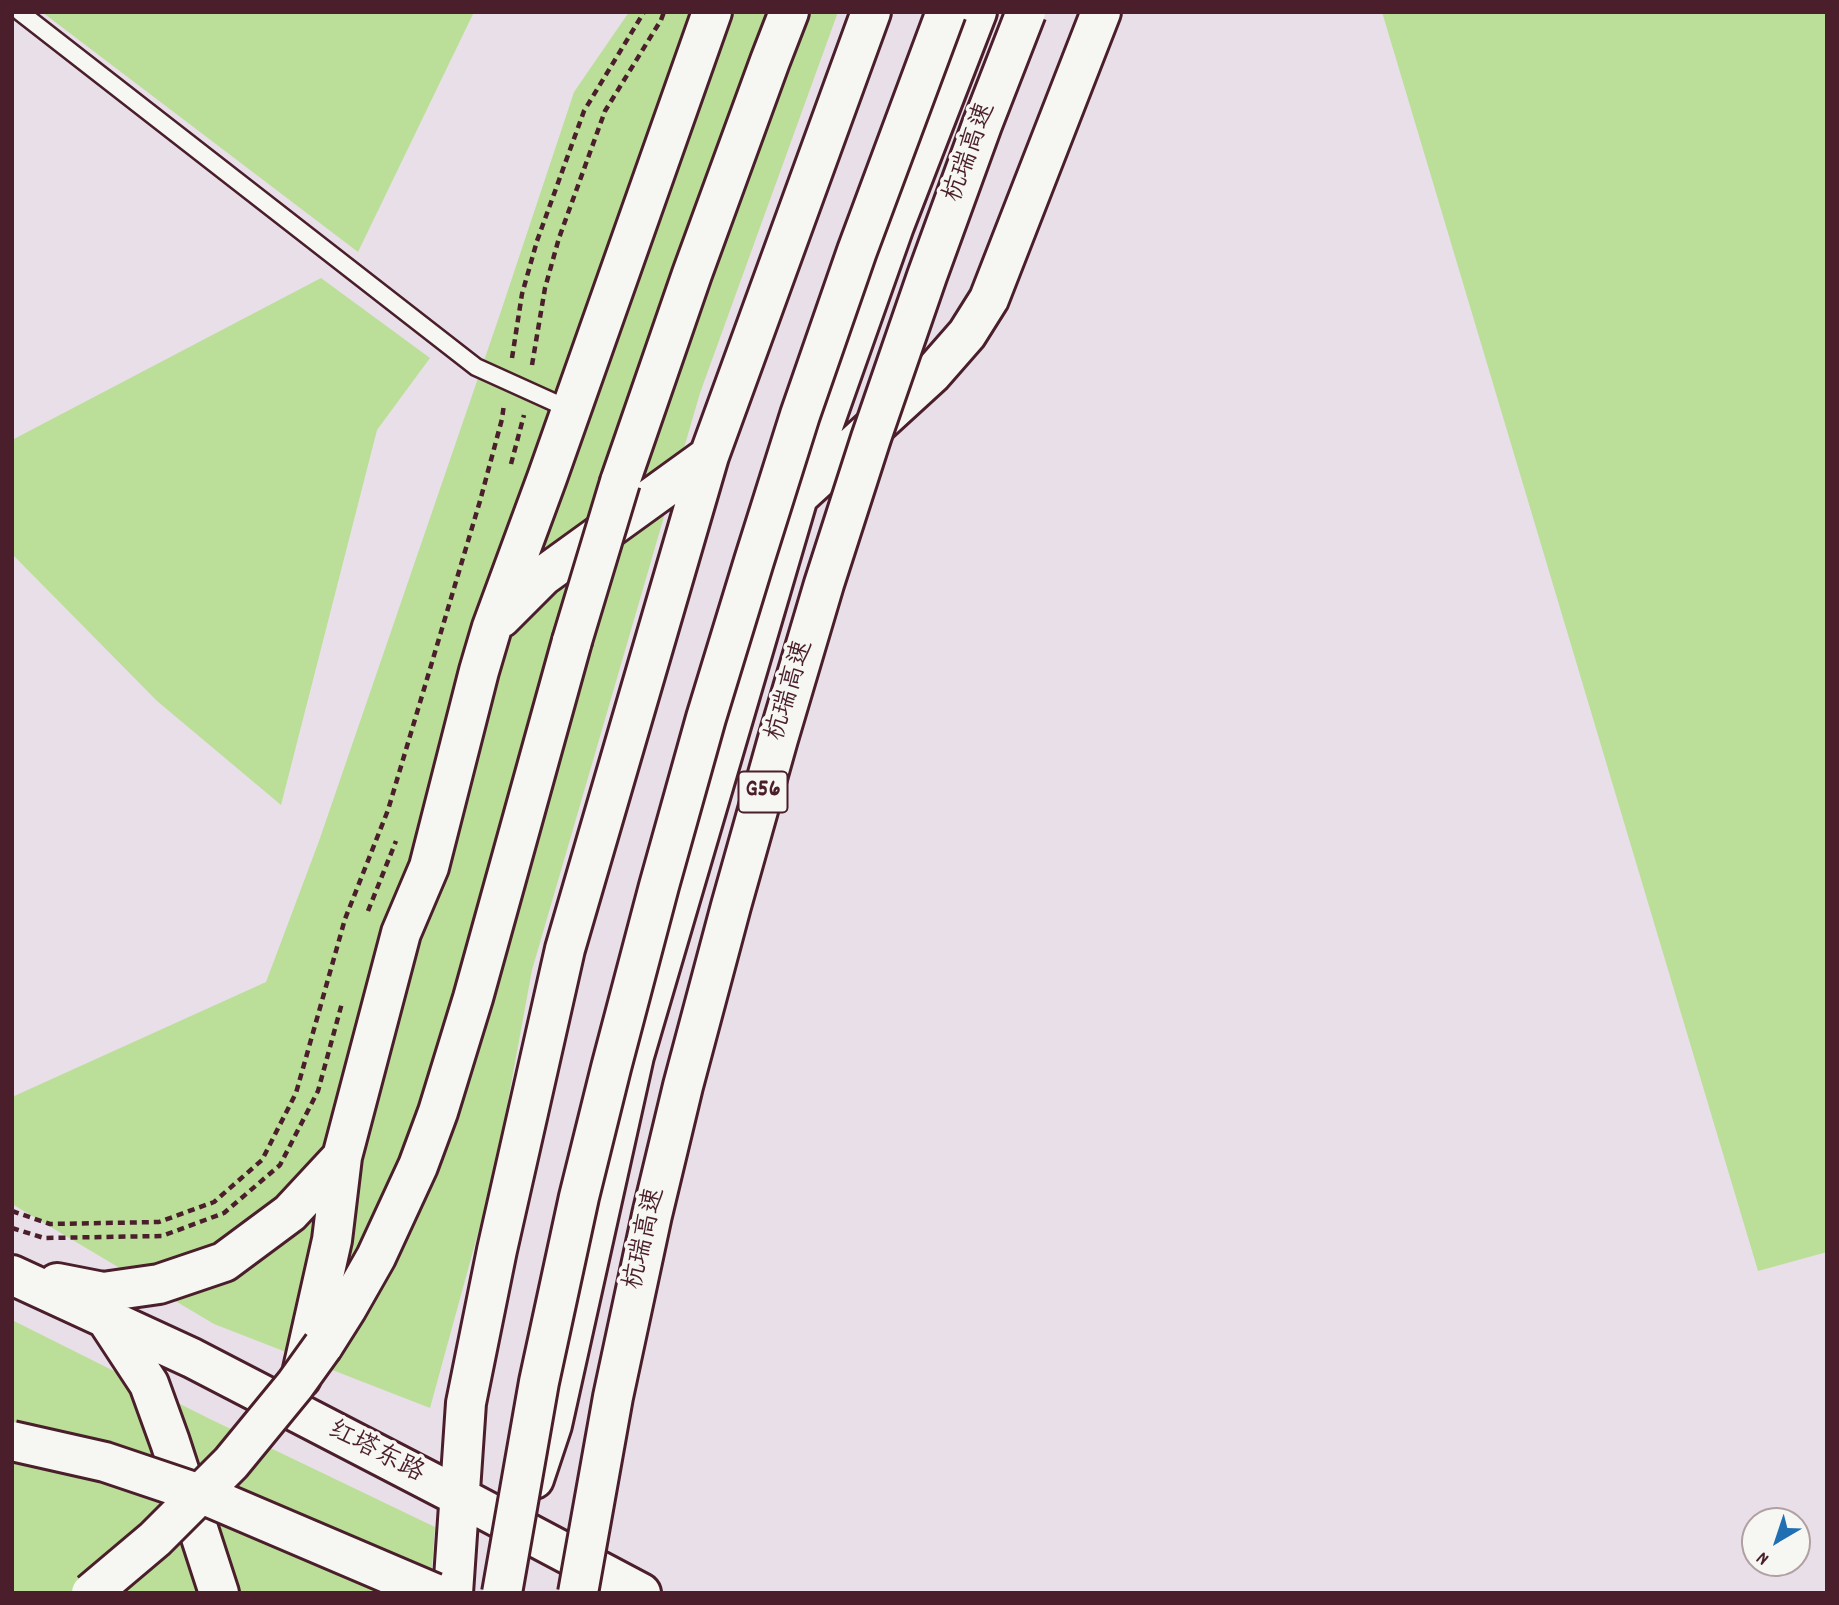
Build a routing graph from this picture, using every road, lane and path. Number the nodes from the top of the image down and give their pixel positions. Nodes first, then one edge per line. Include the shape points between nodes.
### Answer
1 (20, 12) edge
2 (643, 12) edge
3 (664, 12) edge
4 (712, 12) edge
5 (789, 12) edge
6 (871, 12) edge
7 (946, 12) edge
8 (977, 12) edge
9 (1026, 12) edge
10 (1101, 12) edge
11 (508, 381) junction
12 (528, 390) junction
13 (571, 410) junction
14 (709, 456) junction
15 (508, 473) dead end
16 (798, 497) junction
17 (492, 627) junction
18 (400, 831) dead end
19 (366, 915) dead end
20 (344, 996) dead end
21 (342, 1157) junction
22 (12, 1211) edge
23 (12, 1228) edge
24 (12, 1275) edge
25 (107, 1320) junction
26 (296, 1413) junction
27 (12, 1441) edge
28 (460, 1497) junction
29 (519, 1528) junction
30 (91, 1593) edge
31 (219, 1593) edge
32 (434, 1593) edge
33 (453, 1593) edge
34 (485, 1593) edge
35 (502, 1593) edge
36 (578, 1593) edge
37 (640, 1593) edge

1 - 11 lane via 476,367
2 - 11 path via 584,111 522,294
3 - 12 path via 605,111 559,238 545,288
4 - 13 main road
5 - 30 main road, bridge via 621,482 456,1056 395,1219 347,1308 295,1385 231,1463 155,1539
6 - 14 main road
7 - 35 main road, bridge via 800,415 702,731 579,1197 539,1382
8 - 16 main road via 894,226
9 - 36 main road, 杭瑞高速 / G56, bridge via 876,426 778,739 652,1215 612,1397
10 - 16 main road via 989,299 967,334 932,374
11 - 12 lane
11 - 22 path via 480,501 388,810 345,919 296,1093 262,1160 214,1202 159,1222 50,1224
12 - 13 lane
12 - 15 path
13 - 17 main road
14 - 17 main road via 543,576
14 - 28 main road via 565,949 466,1403
16 - 29 main road via 634,1056 552,1425
17 - 21 main road via 429,867 401,933
18 - 19 path
20 - 23 path via 318,1091 280,1165 224,1213 162,1236 44,1238
21 - 24 main road via 290,1213 224,1262 159,1284 103,1292
21 - 26 main road via 332,1240
24 - 25 main road, 红塔东路
25 - 26 main road, 红塔东路
25 - 31 main road via 149,1384
26 - 28 main road, 红塔东路
27 - 32 main road, bridge via 105,1462 196,1492
28 - 29 main road, 红塔东路
28 - 33 main road
29 - 34 main road
29 - 37 main road, 红塔东路

